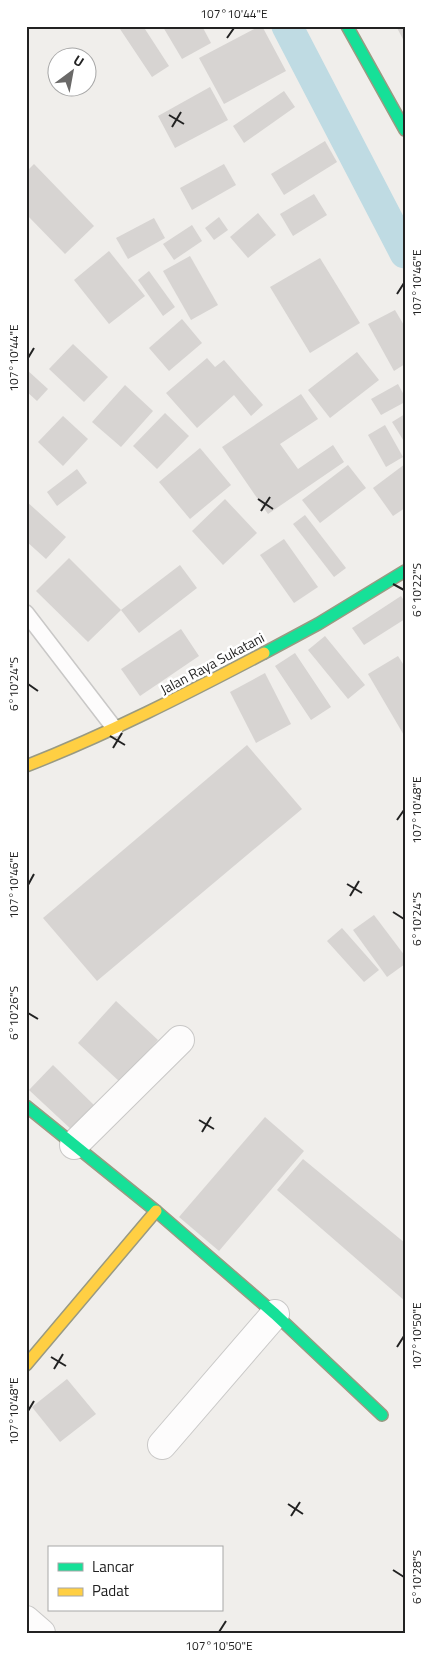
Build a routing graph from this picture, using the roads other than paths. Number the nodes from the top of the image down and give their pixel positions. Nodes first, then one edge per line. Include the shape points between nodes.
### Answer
1 (347, 26) edge
2 (405, 130) edge
3 (405, 571) edge
4 (26, 613) edge
5 (116, 729) junction
6 (26, 766) edge
7 (180, 1040) dead end
8 (26, 1106) edge
9 (74, 1145) junction
10 (156, 1211) junction
11 (275, 1314) junction
12 (26, 1365) edge
13 (382, 1415) dead end
14 (162, 1445) dead end
15 (26, 1620) edge
16 (41, 1633) edge

1 - 2 street
3 - 5 street, Jalan Raya Sukatani via 318,624
4 - 5 lane
5 - 6 street, Jalan Raya Sukatani
7 - 9 street
8 - 9 street
9 - 10 street
10 - 11 street
10 - 12 street
11 - 13 street
11 - 14 street
15 - 16 street

